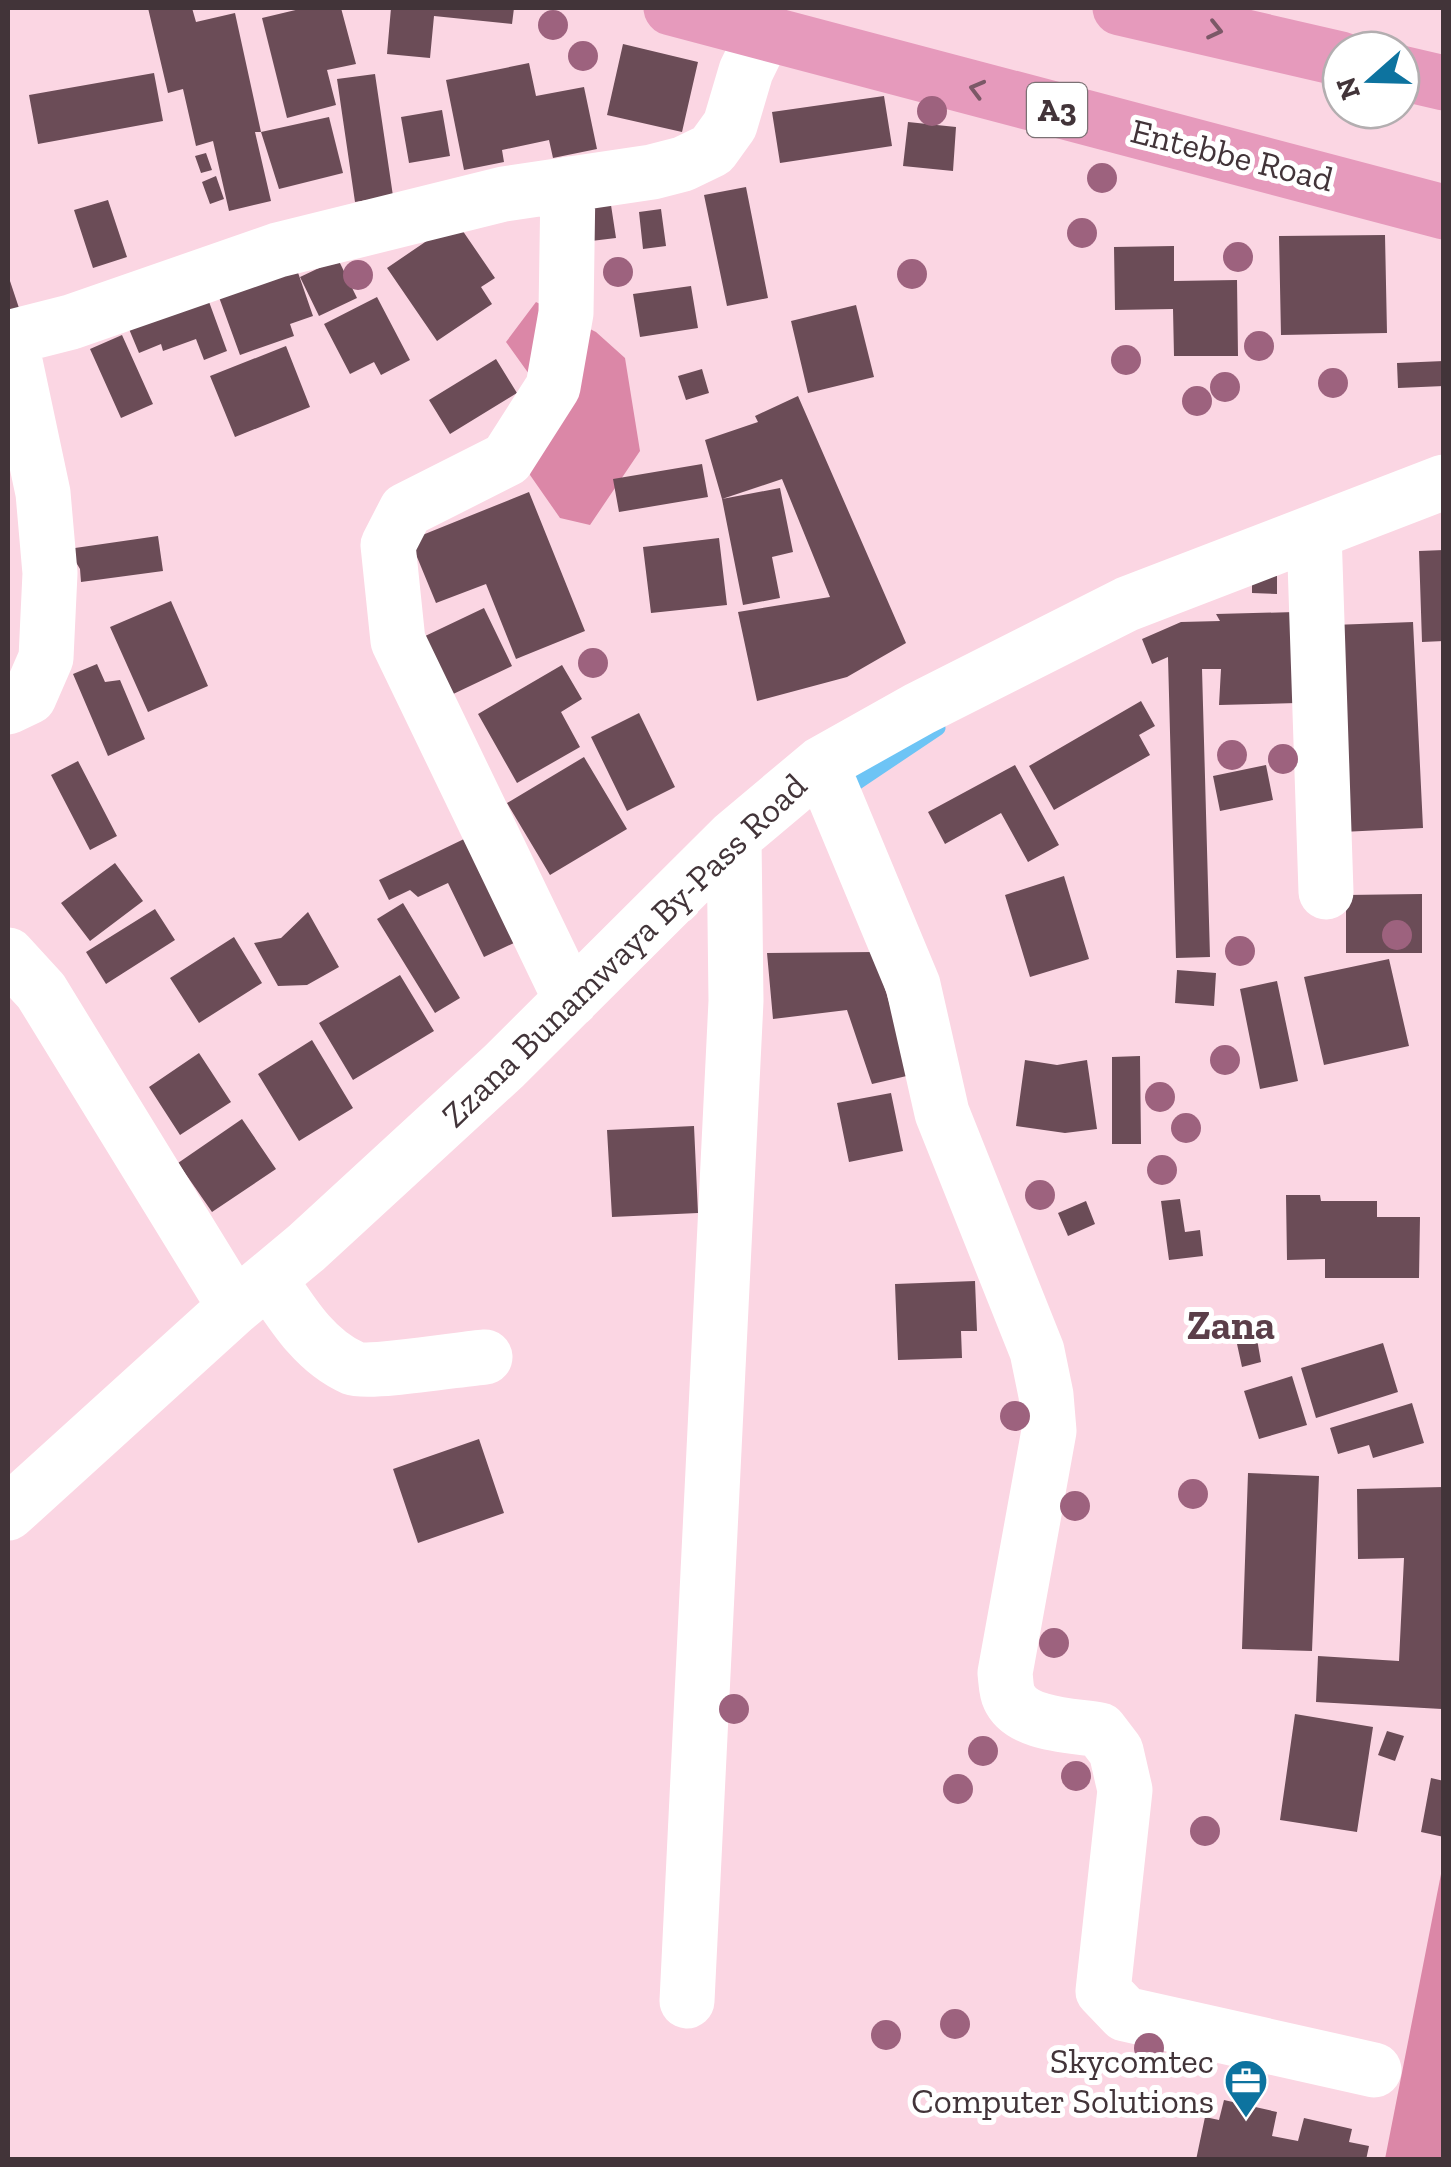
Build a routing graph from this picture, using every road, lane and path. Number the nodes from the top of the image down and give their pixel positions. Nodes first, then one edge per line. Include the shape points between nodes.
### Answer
1 (672, 8) edge
2 (1120, 8) edge
3 (765, 32) junction
4 (1321, 54) edge
5 (568, 184) junction
6 (1444, 212) edge
7 (9, 338) edge
8 (1444, 482) edge
9 (1314, 532) junction
10 (8, 707) edge
11 (821, 764) junction
12 (734, 837) junction
13 (1326, 892) dead end
14 (8, 954) edge
15 (570, 1000) junction
16 (252, 1293) junction
17 (485, 1357) dead end
18 (8, 1513) edge
19 (687, 2001) dead end
20 (1374, 2070) dead end

1 - 3 main road, Entebbe Road / A3
2 -> 4 main road
3 - 5 street via 730,125 712,150 652,172
6 -> 3 main road, Entebbe Road / A3
5 - 7 street via 278,250
5 - 15 street via 566,313 554,387 507,459 406,510 388,546 398,641
7 - 10 street via 42,493 50,573 46,658 29,697
8 - 9 street, Zzana Bunamwaya By-Pass Road
9 - 11 street, Zzana Bunamwaya By-Pass Road via 1127,604
9 - 13 street
11 - 12 street, Zzana Bunamwaya By-Pass Road
11 - 20 street via 913,985 942,1112 1037,1351 1050,1430 1005,1673 1018,1710 1100,1730 1116,1751 1125,1790 1103,1991 1126,2014
12 - 15 street, Zzana Bunamwaya By-Pass Road
12 - 19 street via 736,1001
14 - 16 street via 42,991
15 - 16 street, Zzana Bunamwaya By-Pass Road
16 - 17 street via 356,1370
16 - 18 street, Zzana Bunamwaya By-Pass Road

